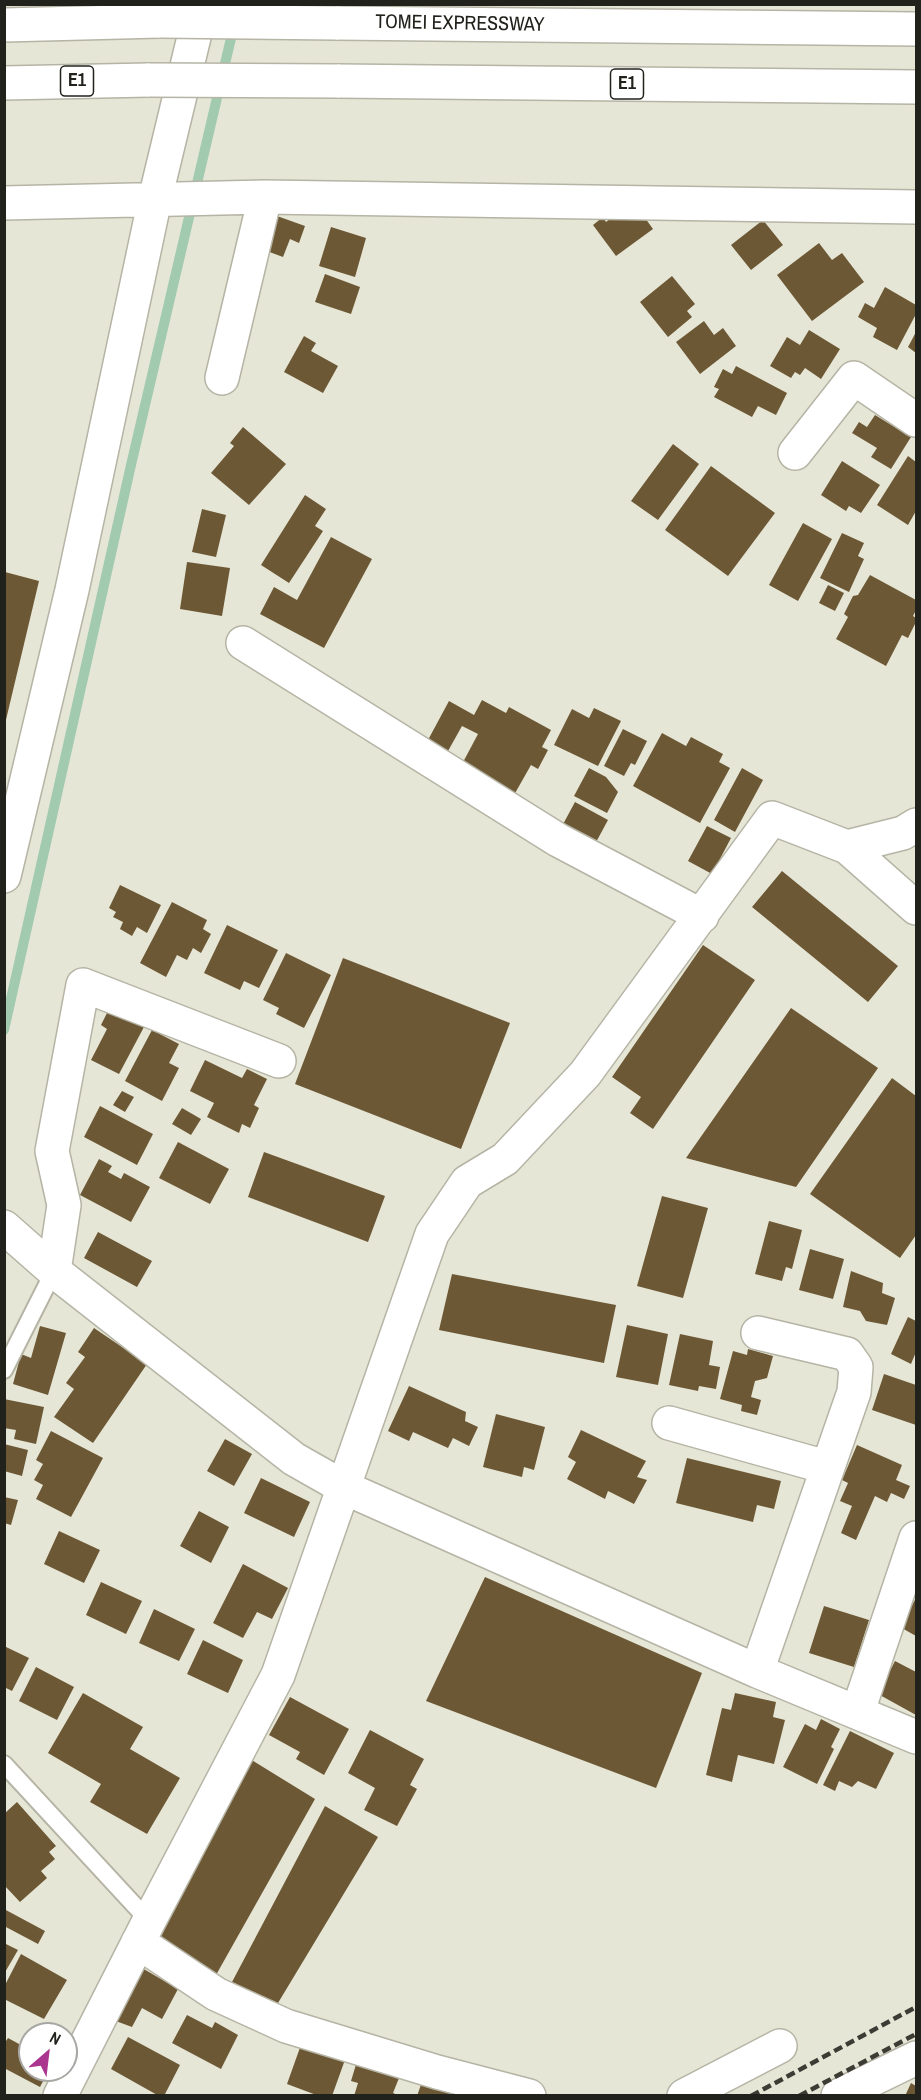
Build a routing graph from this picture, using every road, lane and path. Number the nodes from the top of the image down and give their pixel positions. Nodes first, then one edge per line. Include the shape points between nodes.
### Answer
1 (202, 4) edge
2 (4, 25) edge
3 (916, 28) edge
4 (4, 83) edge
5 (916, 87) edge
6 (266, 197) junction
7 (154, 199) junction
8 (4, 203) edge
9 (916, 207) edge
10 (222, 378) dead end
11 (916, 420) edge
12 (795, 453) dead end
13 (243, 644) dead end
14 (916, 825) edge
15 (847, 847) junction
16 (5, 870) edge
17 (916, 908) edge
18 (702, 916) junction
19 (279, 1061) dead end
20 (4, 1227) edge
21 (54, 1271) junction
22 (758, 1334) dead end
23 (4, 1370) edge
24 (669, 1423) dead end
25 (826, 1467) junction
26 (345, 1488) junction
27 (916, 1538) edge
28 (757, 1671) junction
29 (858, 1711) junction
30 (916, 1737) edge
31 (4, 1764) edge
32 (143, 1931) junction
33 (780, 2046) dead end
34 (916, 2058) edge
35 (60, 2096) edge
36 (529, 2096) edge
37 (684, 2096) edge
38 (838, 2096) edge

1 - 7 main road
2 - 3 main road, TOMEI EXPRESSWAY, bridge via 160,21
4 - 5 main road, E1, bridge via 149,80
6 - 7 main road
6 - 9 main road
6 - 10 main road
7 - 8 main road
7 - 16 main road via 72,590
11 - 12 main road via 854,378
13 - 18 main road via 558,840
14 - 15 main road
15 - 17 main road
15 - 18 main road via 772,818
18 - 26 main road via 585,1074 505,1159 467,1182 432,1234
19 - 21 main road via 83,985 52,1151 64,1205
20 - 21 main road
21 - 23 lane
21 - 26 main road via 294,1459
22 - 25 main road via 847,1354 856,1367 854,1392
24 - 25 main road
25 - 28 main road
26 - 28 main road
26 - 32 main road via 278,1675
27 - 29 main road
28 - 29 main road
29 - 30 main road
31 - 32 lane
32 - 35 main road
32 - 36 main road via 216,1994 286,2026
33 - 37 main road
34 - 38 main road

